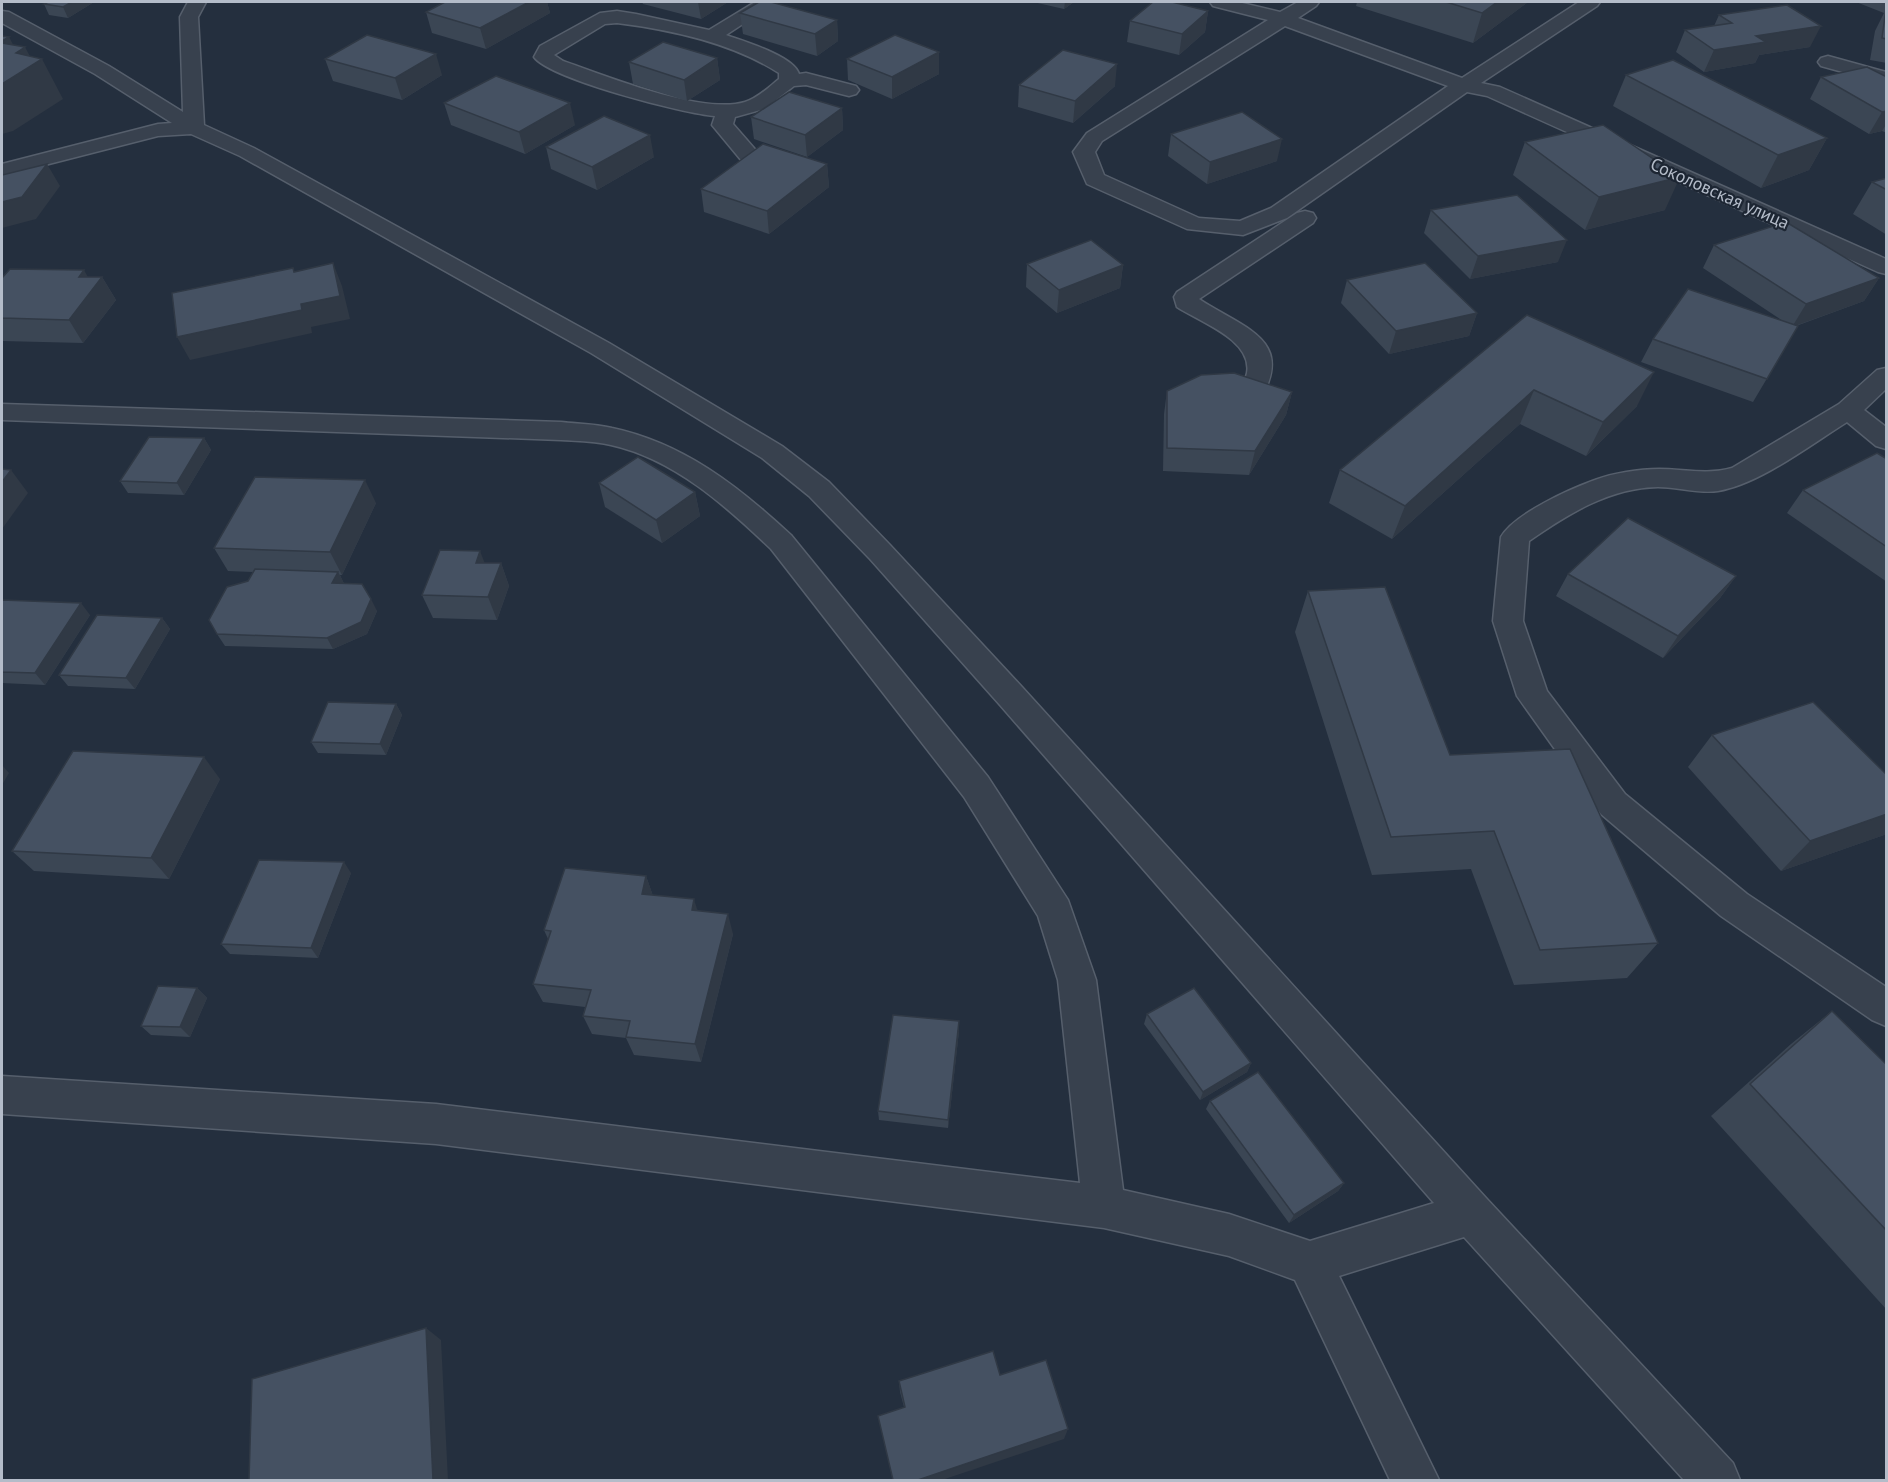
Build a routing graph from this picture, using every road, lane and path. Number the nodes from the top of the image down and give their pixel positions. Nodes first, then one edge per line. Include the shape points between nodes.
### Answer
1 (196, 2) edge
2 (767, 2) edge
3 (1219, 2) edge
4 (1310, 2) edge
5 (1591, 2) edge
6 (2, 16) edge
7 (1284, 19) junction
8 (711, 37) junction
9 (1828, 62) dead end
10 (1887, 78) edge
11 (789, 81) junction
12 (1463, 85) junction
13 (849, 90) dead end
14 (1493, 92) junction
15 (1464, 111) dead end
16 (726, 113) junction
17 (194, 128) junction
18 (1404, 151) dead end
19 (749, 155) edge
20 (2, 170) edge
21 (1887, 267) edge
22 (1887, 376) edge
23 (1246, 402) edge
24 (1848, 410) junction
25 (2, 412) edge
26 (1887, 440) edge
27 (1887, 1008) edge
28 (2, 1095) edge
29 (1104, 1207) junction
30 (1471, 1213) junction
31 (1310, 1263) junction
32 (1415, 1480) edge
33 (1716, 1480) edge

1 - 17 street via 189,17
2 - 8 street
3 - 7 street, Соколовская улица
4 - 7 street
5 - 12 street
6 - 17 street via 102,70
7 - 12 street, Соколовская улица
7 - 12 street via 1094,137 1084,152 1095,179 1196,224 1244,228 1279,213
8 - 11 street via 776,60 789,70
8 - 16 street via 614,11 547,50 544,57 556,65 696,109
9 - 10 street
11 - 13 street via 806,79
11 - 16 street via 752,107
12 - 14 street, Соколовская улица
14 - 15 street
14 - 21 street, Соколовская улица
16 - 19 street via 722,124
17 - 20 street via 158,130
17 - 30 street via 247,152 600,348 772,452 819,489 1003,687
18 - 23 street via 1186,297 1192,307 1255,346 1261,360 1260,373
22 - 24 street
24 - 26 street
24 - 27 street via 1742,474 1716,482 1657,478 1605,486 1552,510 1515,537 1508,621 1533,696 1613,804 1734,905
25 - 29 street via 561,431 612,436 652,449 705,479 781,542 976,787 1055,911 1077,980
28 - 29 street via 436,1124
29 - 31 street via 1229,1235
30 - 31 street
30 - 33 street
31 - 32 street

